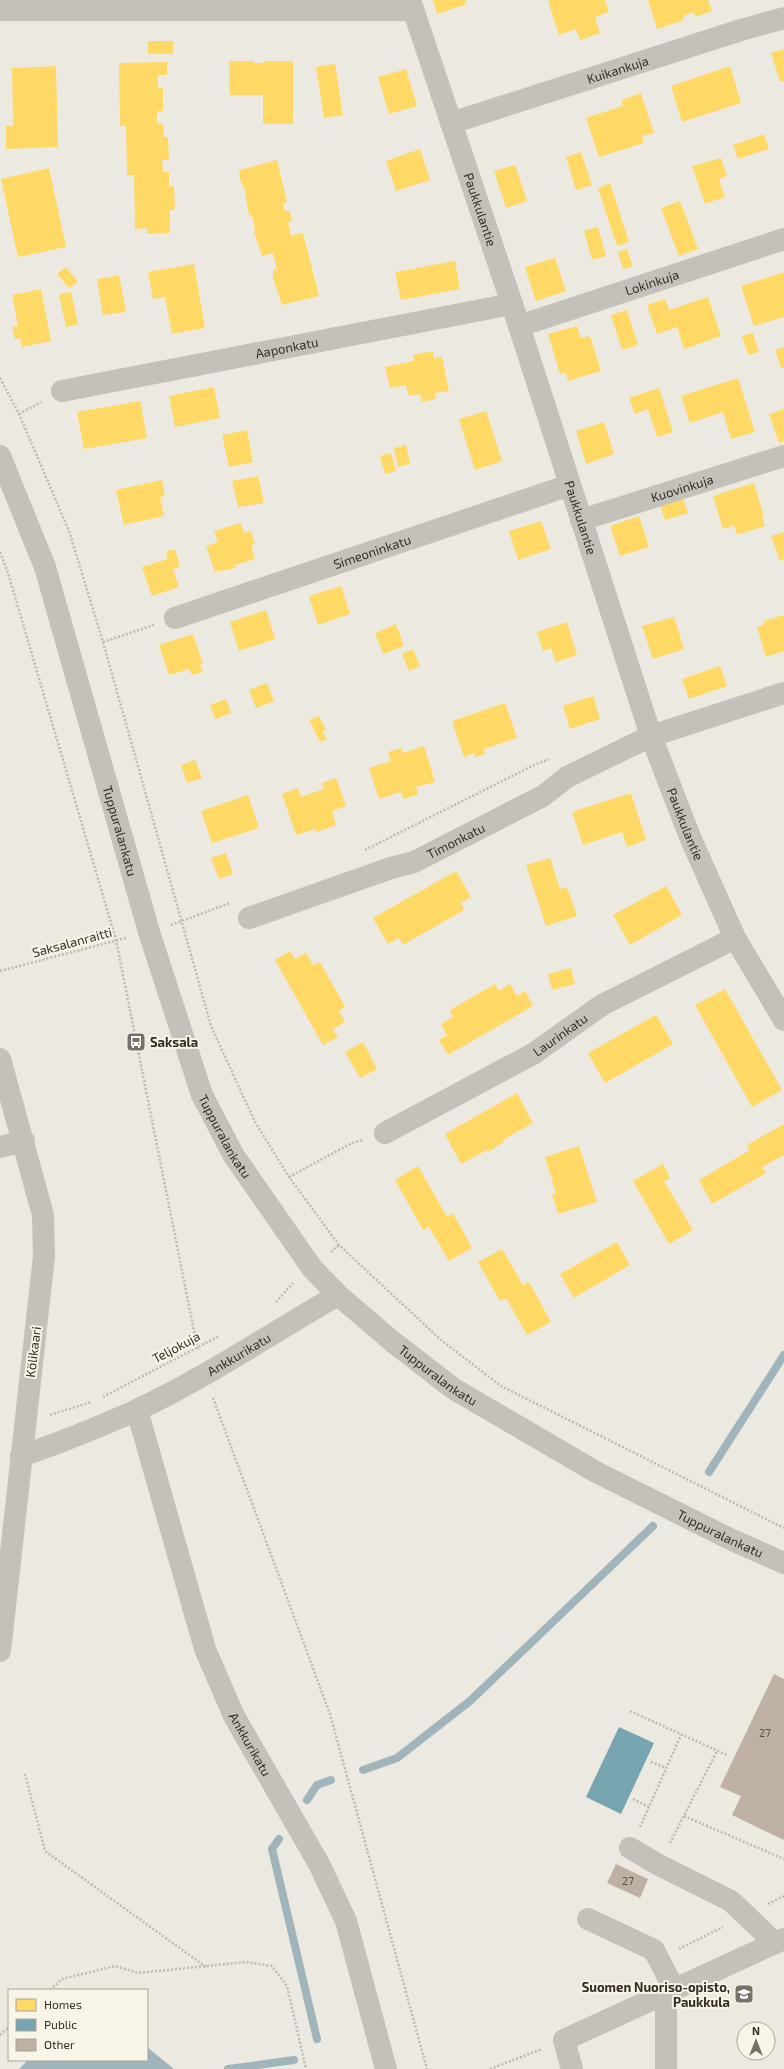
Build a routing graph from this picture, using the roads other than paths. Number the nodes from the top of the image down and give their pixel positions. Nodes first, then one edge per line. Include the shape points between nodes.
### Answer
1 (412, 5) edge
2 (0, 10) edge
3 (784, 18) edge
4 (451, 123) junction
5 (784, 239) edge
6 (512, 304) junction
7 (519, 326) junction
8 (62, 390) dead end
9 (0, 456) edge
10 (784, 456) edge
11 (570, 485) junction
12 (581, 520) junction
13 (175, 618) road end
14 (784, 693) edge
15 (651, 736) junction
16 (249, 918) dead end
17 (735, 938) junction
18 (784, 1020) edge
19 (0, 1059) edge
20 (385, 1133) road end
21 (24, 1141) junction
22 (0, 1147) edge
23 (338, 1295) junction
24 (137, 1410) junction
25 (21, 1456) junction
26 (784, 1563) edge
27 (2, 1622) edge
28 (0, 1651) edge
29 (630, 1848) road end
30 (588, 1919) dead end
31 (779, 1941) edge
32 (670, 1991) junction
33 (386, 2069) edge
34 (572, 2069) edge
35 (666, 2069) edge

1 - 2 street
1 - 4 street, Paukkulantie
3 - 4 street, Kuikankuja
4 - 6 street, Paukkulantie
5 - 7 street, Lokinkuja
6 - 7 street, Paukkulantie
6 - 8 street, Aaponkatu
7 - 11 street, Paukkulantie
9 - 23 street, Tuppuralankatu via 45,567 149,932 202,1095 234,1156 312,1268
10 - 12 street, Kuovinkuja
11 - 12 street, Paukkulantie
11 - 13 street, Simeoninkatu
12 - 15 street, Paukkulantie
14 - 15 street, Timonkatu
15 - 16 street, Timonkatu via 567,777 543,796 414,862
15 - 17 street, Paukkulantie via 690,837
17 - 18 street, Paukkulantie
17 - 20 street, Laurinkatu via 602,1005 533,1054
19 - 21 street, Kölikaari
21 - 22 street
21 - 25 street, Kölikaari via 43,1215 44,1256
23 - 24 street, Ankkurikatu via 204,1374
23 - 26 street, Tuppuralankatu via 454,1389 596,1472
24 - 25 street, Ankkurikatu
24 - 33 street, Ankkurikatu via 205,1649 234,1716 319,1864 346,1921
25 - 27 street, Kölikaari
27 - 28 street, Kölikaari
29 - 31 street via 731,1901
30 - 32 street via 654,1950
31 - 32 street
32 - 34 street via 564,2040
32 - 35 street

